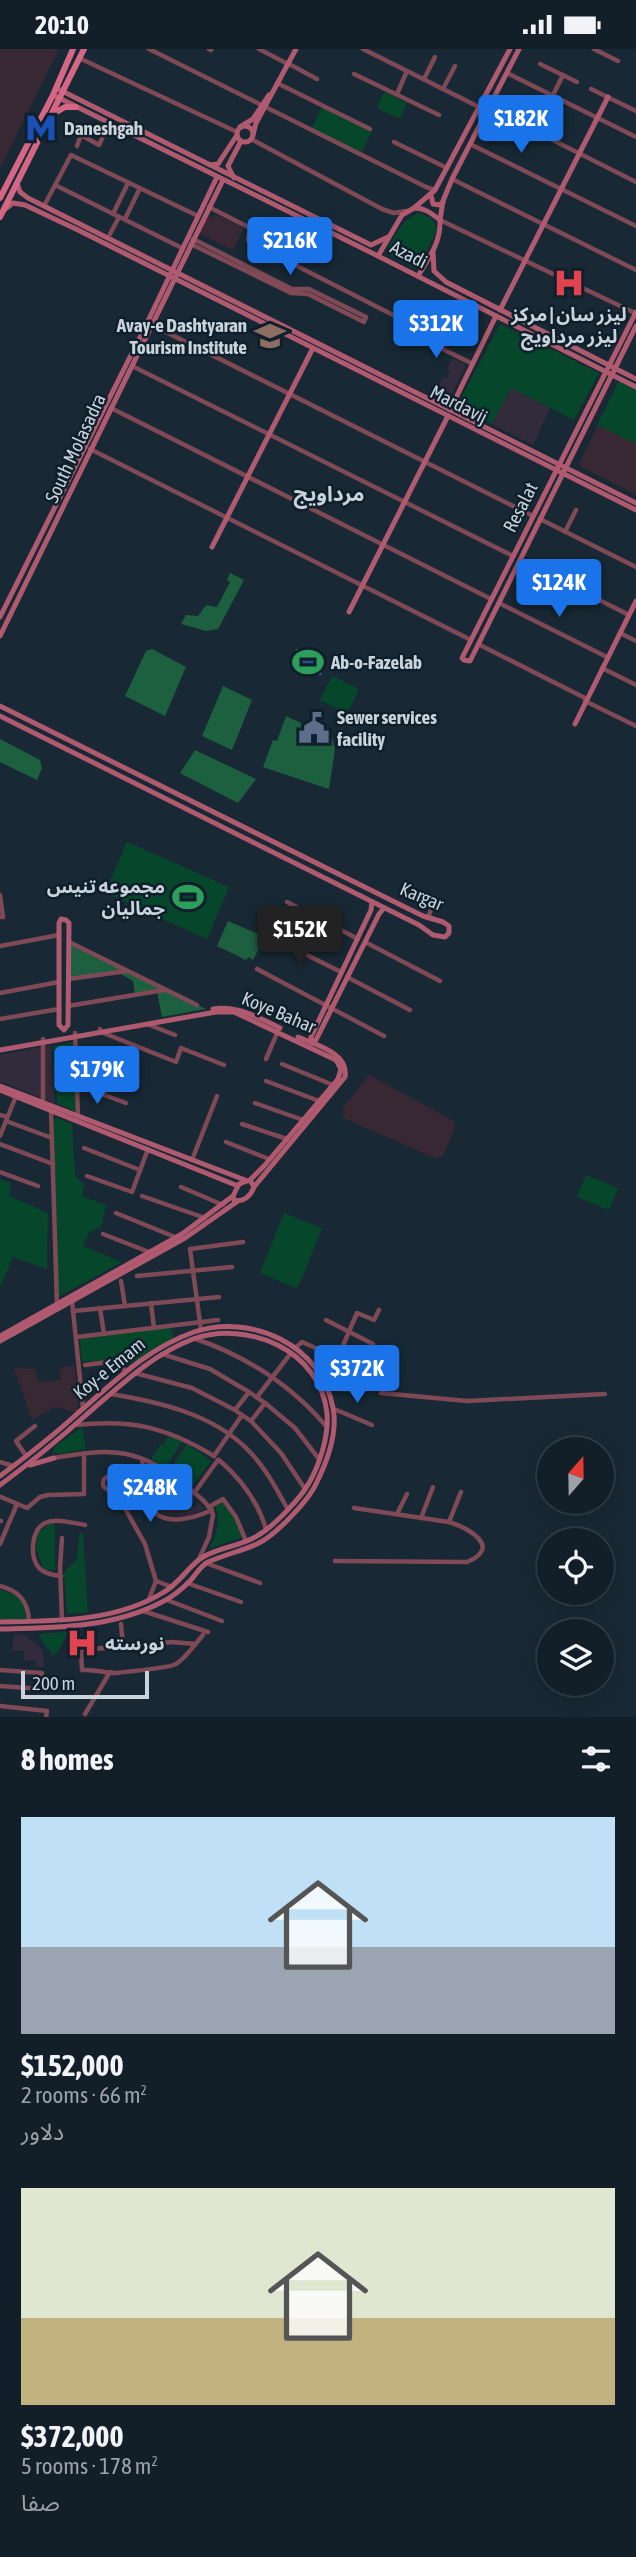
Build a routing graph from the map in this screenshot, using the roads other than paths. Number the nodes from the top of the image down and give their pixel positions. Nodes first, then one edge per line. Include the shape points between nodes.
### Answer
1 (73, 49) edge
2 (84, 49) edge
3 (149, 49) edge
4 (167, 49) edge
5 (258, 49) edge
6 (295, 49) edge
7 (363, 49) edge
8 (384, 49) edge
9 (510, 49) edge
10 (519, 49) edge
11 (594, 49) edge
12 (163, 56) junction
13 (380, 57) junction
14 (435, 57) dead end
15 (79, 58) junction
16 (618, 61) dead end
17 (287, 64) junction
18 (540, 64) dead end
19 (455, 66) dead end
20 (407, 71) junction
21 (354, 73) dead end
22 (507, 73) junction
23 (563, 75) junction
24 (317, 79) dead end
25 (424, 79) junction
26 (577, 82) dead end
27 (277, 83) junction
28 (443, 89) junction
29 (590, 89) dead end
30 (58, 93) junction
31 (397, 95) junction
32 (553, 96) junction
33 (608, 97) junction
34 (265, 106) junction
35 (76, 107) junction
36 (479, 107) junction
37 (489, 108) junction
38 (636, 111) edge
39 (52, 115) junction
40 (439, 115) dead end
41 (598, 117) junction
42 (109, 124) junction
43 (370, 129) dead end
44 (238, 132) junction
45 (252, 137) junction
46 (636, 137) edge
47 (241, 141) junction
48 (394, 142) dead end
49 (470, 144) junction
50 (161, 145) junction
51 (77, 146) dead end
52 (579, 153) junction
53 (202, 163) junction
54 (447, 168) junction
55 (234, 178) junction
56 (220, 179) junction
57 (452, 179) junction
58 (636, 182) edge
59 (17, 183) junction
60 (128, 183) junction
61 (55, 185) junction
62 (140, 188) junction
63 (561, 189) junction
64 (433, 193) junction
65 (273, 197) junction
66 (0, 198) edge
67 (443, 201) junction
68 (270, 204) junction
69 (44, 206) junction
70 (209, 207) junction
71 (414, 208) junction
72 (4, 210) junction
73 (406, 211) junction
74 (113, 214) junction
75 (198, 216) junction
76 (0, 217) edge
77 (122, 218) junction
78 (440, 220) junction
79 (544, 224) junction
80 (636, 226) edge
81 (81, 228) junction
82 (110, 234) dead end
83 (388, 237) junction
84 (192, 241) junction
85 (182, 248) junction
86 (433, 252) junction
87 (378, 256) junction
88 (525, 260) junction
89 (636, 270) edge
90 (173, 275) junction
91 (418, 276) junction
92 (500, 310) junction
93 (636, 313) edge
94 (393, 315) dead end
95 (496, 316) junction
96 (150, 324) junction
97 (636, 325) edge
98 (410, 333) dead end
99 (313, 348) junction
100 (621, 355) junction
101 (613, 357) junction
102 (596, 362) junction
103 (130, 364) junction
104 (473, 364) junction
105 (610, 369) junction
106 (622, 372) junction
107 (620, 379) junction
108 (636, 379) edge
109 (604, 381) junction
110 (636, 387) edge
111 (289, 394) junction
112 (111, 408) junction
113 (449, 413) junction
114 (270, 433) junction
115 (88, 448) junction
116 (425, 462) junction
117 (561, 469) junction
118 (248, 476) junction
119 (404, 501) junction
120 (636, 503) edge
121 (576, 510) dead end
122 (636, 510) edge
123 (226, 518) junction
124 (536, 518) junction
125 (565, 532) junction
126 (383, 544) junction
127 (212, 547) dead end
128 (513, 556) junction
129 (520, 560) junction
130 (636, 567) edge
131 (19, 577) junction
132 (27, 582) junction
133 (362, 586) junction
134 (491, 599) junction
135 (636, 601) edge
136 (498, 603) junction
137 (349, 613) dead end
138 (629, 615) junction
139 (0, 617) edge
140 (620, 633) junction
141 (0, 636) edge
142 (471, 640) junction
143 (636, 641) edge
144 (478, 644) junction
145 (607, 657) junction
146 (602, 668) junction
147 (636, 685) edge
148 (586, 700) junction
149 (0, 706) edge
150 (0, 715) edge
151 (26, 719) junction
152 (575, 724) dead end
153 (636, 726) edge
154 (40, 736) junction
155 (67, 739) junction
156 (0, 895) edge
157 (287, 902) dead end
158 (372, 902) junction
159 (432, 906) dead end
160 (384, 908) junction
161 (0, 917) edge
162 (428, 918) junction
163 (59, 935) junction
164 (271, 937) dead end
165 (358, 939) junction
166 (69, 941) junction
167 (365, 942) junction
168 (0, 946) edge
169 (257, 969) dead end
170 (129, 971) junction
171 (341, 972) junction
172 (347, 977) junction
173 (69, 979) junction
174 (440, 981) dead end
175 (59, 982) junction
176 (166, 989) junction
177 (0, 993) edge
178 (197, 1005) dead end
179 (325, 1005) junction
180 (68, 1006) junction
181 (59, 1009) junction
182 (332, 1009) junction
183 (410, 1010) dead end
184 (0, 1020) edge
185 (147, 1024) junction
186 (279, 1029) junction
187 (100, 1031) junction
188 (76, 1035) junction
189 (176, 1035) dead end
190 (384, 1036) dead end
191 (43, 1040) junction
192 (310, 1044) junction
193 (0, 1048) edge
194 (76, 1058) junction
195 (266, 1059) dead end
196 (282, 1064) dead end
197 (224, 1065) dead end
198 (126, 1077) dead end
199 (266, 1081) dead end
200 (77, 1085) junction
201 (334, 1085) junction
202 (0, 1088) edge
203 (16, 1096) junction
204 (217, 1096) dead end
205 (319, 1101) junction
206 (43, 1103) junction
207 (126, 1103) dead end
208 (255, 1103) dead end
209 (51, 1111) junction
210 (0, 1115) edge
211 (78, 1116) junction
212 (7, 1119) junction
213 (303, 1120) junction
214 (242, 1124) dead end
215 (99, 1127) junction
216 (0, 1136) edge
217 (52, 1138) junction
218 (286, 1139) junction
219 (226, 1142) dead end
220 (0, 1144) edge
221 (84, 1148) dead end
222 (148, 1149) junction
223 (270, 1159) junction
224 (192, 1161) junction
225 (53, 1164) junction
226 (140, 1170) junction
227 (0, 1171) edge
228 (87, 1176) dead end
229 (247, 1180) junction
230 (38, 1186) dead end
231 (238, 1186) junction
232 (181, 1187) dead end
233 (254, 1187) junction
234 (142, 1196) dead end
235 (235, 1199) junction
236 (224, 1205) junction
237 (116, 1213) dead end
238 (205, 1219) junction
239 (103, 1234) dead end
240 (176, 1238) junction
241 (243, 1242) dead end
242 (149, 1252) junction
243 (232, 1267) dead end
244 (193, 1271) junction
245 (137, 1276) dead end
246 (121, 1281) dead end
247 (219, 1297) dead end
248 (71, 1299) junction
249 (197, 1299) junction
250 (151, 1303) junction
251 (57, 1304) junction
252 (125, 1306) junction
253 (100, 1308) junction
254 (379, 1310) dead end
255 (73, 1311) junction
256 (218, 1320) dead end
257 (326, 1320) dead end
258 (200, 1322) junction
259 (174, 1325) junction
260 (154, 1328) junction
261 (201, 1330) junction
262 (349, 1332) junction
263 (104, 1334) junction
264 (76, 1337) junction
265 (178, 1338) junction
266 (0, 1339) edge
267 (195, 1339) junction
268 (373, 1344) dead end
269 (293, 1351) junction
270 (162, 1354) junction
271 (338, 1358) junction
272 (85, 1364) dead end
273 (332, 1371) junction
274 (135, 1373) junction
275 (272, 1376) junction
276 (122, 1378) junction
277 (326, 1386) junction
278 (368, 1387) dead end
279 (249, 1392) junction
280 (381, 1393) dead end
281 (111, 1394) junction
282 (605, 1394) dead end
283 (257, 1397) junction
284 (265, 1403) junction
285 (83, 1409) junction
286 (334, 1409) junction
287 (235, 1410) junction
288 (242, 1415) junction
289 (251, 1421) junction
290 (76, 1425) junction
291 (372, 1425) dead end
292 (35, 1426) dead end
293 (327, 1427) junction
294 (229, 1434) junction
295 (326, 1446) junction
296 (49, 1448) junction
297 (84, 1453) junction
298 (27, 1455) junction
299 (55, 1458) junction
300 (142, 1458) junction
301 (216, 1458) junction
302 (319, 1459) junction
303 (33, 1460) junction
304 (0, 1462) edge
305 (27, 1465) junction
306 (13, 1466) junction
307 (0, 1476) edge
308 (0, 1485) edge
309 (433, 1487) dead end
310 (110, 1489) dead end
311 (305, 1489) junction
312 (461, 1492) dead end
313 (194, 1493) junction
314 (407, 1494) dead end
315 (1, 1497) edge
316 (17, 1504) junction
317 (210, 1508) junction
318 (288, 1508) junction
319 (354, 1508) dead end
320 (397, 1514) junction
321 (421, 1518) junction
322 (449, 1522) junction
323 (85, 1525) dead end
324 (265, 1526) junction
325 (62, 1538) dead end
326 (246, 1541) junction
327 (0, 1544) edge
328 (204, 1559) junction
329 (335, 1561) dead end
330 (61, 1576) junction
331 (156, 1581) junction
332 (187, 1583) junction
333 (260, 1583) dead end
334 (0, 1585) edge
335 (173, 1587) junction
336 (166, 1599) junction
337 (149, 1601) junction
338 (242, 1602) dead end
339 (140, 1609) junction
340 (62, 1620) junction
341 (29, 1621) junction
342 (222, 1621) dead end
343 (0, 1622) edge
344 (75, 1622) junction
345 (121, 1623) dead end
346 (0, 1629) edge
347 (181, 1642) junction
348 (195, 1644) junction
349 (123, 1646) junction
350 (185, 1654) junction
351 (0, 1670) edge
352 (110, 1672) junction
353 (0, 1686) edge
354 (0, 1706) edge
355 (47, 1714) edge
356 (85, 1714) dead end

1 - 30 main road
2 - 15 main road
3 - 12 street
4 - 12 street
5 - 17 street
6 - 17 street
7 - 13 street
8 - 13 street
9 - 36 street
10 - 22 street
11 - 16 street
12 - 34 street
13 - 20 street
14 - 25 street
15 - 30 main road
15 - 44 street
17 - 24 street
17 - 27 street
18 - 23 street
19 - 28 street
20 - 25 street
20 - 31 street
21 - 31 street
22 - 32 street
22 - 37 street
23 - 26 street
23 - 32 street
25 - 28 street
27 - 34 street
27 - 43 street
28 - 36 street
29 - 33 street
30 - 35 street, Azadi
30 - 39 main road
30 - 50 street, Azadi
30 - 66 main road
31 - 40 street
32 - 41 street
33 - 38 street
33 - 41 street
34 - 44 street
34 - 45 street
34 - 64 street
35 - 39 main road
35 - 42 street, Azadi
36 - 54 street
37 - 49 street
37 - 52 street
39 - 59 main road
41 - 46 street
41 - 52 street
42 - 50 street, Azadi
42 - 51 street via 99,145 81,135
44 - 45 street via 250,128
44 - 47 street
44 - 53 street via 218,164
45 - 47 street
45 - 73 street via 382,209
47 - 55 street via 228,166
48 - 54 street
49 - 57 street
49 - 63 street
50 - 53 street, Azadi
50 - 56 street, Azadi
52 - 58 street
52 - 63 street
53 - 55 street, Azadi
54 - 64 street
55 - 65 street, Azadi
56 - 68 street, Azadi
56 - 70 street
56 - 75 street
57 - 67 street
57 - 79 street
59 - 69 street, Mardavij via 20,192
59 - 72 main road
60 - 61 street via 71,155
60 - 62 street
60 - 74 street
61 - 69 street
61 - 74 street
62 - 75 street
62 - 77 street
63 - 79 street
63 - 80 street
64 - 67 street via 430,201 436,206
64 - 71 street
65 - 68 street
65 - 83 street, Azadi via 371,245
67 - 78 street
68 - 87 street, Azadi
69 - 81 street, Mardavij
70 - 84 street
70 - 94 street via 250,228 250,242
71 - 73 street
71 - 78 street via 430,211
72 - 76 main road
72 - 81 street, Mardavij via 13,204 25,205
73 - 83 street
74 - 77 street
75 - 85 street
77 - 82 street
77 - 85 street
78 - 86 street
78 - 88 street
79 - 88 street
79 - 89 street
81 - 90 street, Mardavij
83 - 87 street
84 - 84 street via 291,293 308,294 365,320 309,289 292,289
84 - 90 street
85 - 90 street
86 - 91 street
86 - 92 street, Azadi via 432,265 439,277
87 - 91 street, Azadi
88 - 92 street
88 - 93 street
90 - 96 street, South Molasadra
90 - 99 street, Mardavij
90 - 113 street, Mardavij
91 - 95 street, Azadi
92 - 102 street, Azadi
93 - 101 street
95 - 102 street, Azadi
95 - 104 street
96 - 103 street, South Molasadra
96 - 111 street
97 - 100 street
98 - 104 street
99 - 111 street
99 - 113 street, Mardavij
100 - 105 street
100 - 106 street
101 - 102 street
101 - 105 street
102 - 105 street, Azadi
102 - 109 street
103 - 112 street, South Molasadra
103 - 114 street
103 - 115 street, South Molasadra
104 - 113 street
105 - 106 street, Azadi
105 - 107 street, Azadi
105 - 109 street, Resalat
106 - 108 street, Azadi
107 - 109 street
107 - 110 street, Azadi
109 - 117 street, Resalat
111 - 114 street
111 - 116 street
112 - 115 street, South Molasadra
112 - 118 street
113 - 116 street
113 - 117 street, Mardavij
114 - 118 street
114 - 119 street
115 - 123 street
115 - 131 street, South Molasadra
115 - 132 street, South Molasadra via 73,490
116 - 119 street
116 - 124 street
117 - 120 street, Mardavij
117 - 122 street, Mardavij
117 - 124 street, Resalat
118 - 123 street
118 - 126 street
119 - 126 street
119 - 128 street
121 - 125 street
123 - 127 street
123 - 133 street
124 - 125 street
124 - 128 street, Resalat
124 - 129 street, Resalat
125 - 130 street
126 - 133 street
126 - 134 street
128 - 134 street, Resalat
129 - 136 street, Resalat
129 - 138 street
131 - 132 street
131 - 139 street, South Molasadra
132 - 141 street, South Molasadra
133 - 137 street
133 - 142 street
134 - 142 street, Resalat
135 - 138 street
136 - 144 street, Resalat
136 - 145 street
138 - 140 street
140 - 143 street
140 - 145 street
142 - 144 street, Resalat via 461,658 470,661
144 - 148 street
145 - 146 street
146 - 147 street
146 - 148 street
148 - 152 street
148 - 153 street
149 - 151 street, Kargar
150 - 151 street via 26,726
150 - 154 street, Kargar
151 - 155 street, Kargar
154 - 155 street via 43,730
154 - 158 street, Kargar
155 - 162 street, Kargar
156 - 161 street via 4,917
157 - 165 street
158 - 160 street, Kargar
158 - 165 street
159 - 162 street
160 - 162 street, Kargar via 441,938 449,933 449,926
160 - 167 street
163 - 166 street via 59,923 66,920
163 - 168 street
163 - 175 street
164 - 171 street
165 - 167 street
165 - 171 street
166 - 170 street
166 - 173 street
167 - 172 street
167 - 174 street
169 - 179 street
170 - 173 street
170 - 176 street
171 - 179 street
172 - 182 street
172 - 183 street
173 - 180 street
175 - 177 street
175 - 181 street
176 - 178 street
176 - 180 street
179 - 182 street
179 - 192 street
180 - 181 street via 64,1030 59,1025
181 - 184 street
182 - 190 street
182 - 192 street
185 - 186 street, Koye Bahar via 234,1012
185 - 187 street, Koye Bahar
185 - 189 street
186 - 187 street, Koye Bahar via 224,1007
186 - 192 street, Koye Bahar
186 - 195 street
187 - 188 street, Koye Bahar
187 - 197 street via 176,1062 181,1048
188 - 191 street, Koye Bahar
188 - 194 street
191 - 193 street, Koye Bahar
191 - 206 street
192 - 201 street, Koye Bahar via 340,1065
192 - 233 street, Koye Bahar via 341,1059 345,1077
194 - 198 street
194 - 200 street
196 - 201 street
199 - 205 street
200 - 207 street
200 - 211 street
201 - 205 street
202 - 203 street
202 - 206 street
203 - 209 street
203 - 212 street
204 - 224 street
205 - 213 street
206 - 211 street
208 - 213 street
209 - 215 street
209 - 217 street
210 - 212 street
211 - 215 street
212 - 216 street
212 - 217 street
213 - 218 street
214 - 218 street
215 - 222 street
215 - 224 street
217 - 225 street
218 - 223 street
219 - 223 street
220 - 225 street
221 - 226 street
222 - 226 street
222 - 231 street
223 - 229 street
224 - 229 street
225 - 251 street
226 - 228 street via 132,1192
227 - 230 street
229 - 231 street
229 - 233 street
231 - 235 street
232 - 236 street
233 - 235 street, Koye Bahar via 248,1196
234 - 238 street
235 - 236 street
235 - 248 street via 186,1238
236 - 238 street
237 - 240 street
238 - 240 street
239 - 242 street
240 - 242 street
241 - 244 street via 190,1249
242 - 248 street
243 - 244 street
244 - 245 street
244 - 249 street
246 - 252 street
247 - 249 street
248 - 251 street
248 - 255 street
248 - 266 street
249 - 250 street
249 - 258 street
250 - 252 street
250 - 260 street
251 - 266 street
252 - 253 street
253 - 255 street
253 - 263 street
254 - 262 street via 374,1320 357,1313
255 - 264 street
256 - 258 street
257 - 262 street
258 - 259 street
258 - 261 street
259 - 260 street
259 - 265 street
260 - 263 street
261 - 265 street, Koy-e Emam
261 - 269 street, Koy-e Emam via 225,1325 264,1330
262 - 268 street
262 - 271 street
263 - 264 street
264 - 285 street
265 - 276 street, Koy-e Emam
267 - 269 street, Koy-e Emam via 248,1333
267 - 270 street, Koy-e Emam
267 - 275 street via 228,1350
269 - 271 street via 302,1342
269 - 275 street
269 - 277 street, Koy-e Emam via 312,1365
269 - 293 street, Koy-e Emam via 319,1389 327,1410
270 - 274 street, Koy-e Emam
270 - 279 street via 210,1369
271 - 273 street
272 - 276 street via 123,1360
273 - 277 street
273 - 278 street
274 - 276 street, Koy-e Emam
274 - 287 street via 192,1388
275 - 283 street
275 - 293 street
276 - 281 street, Koy-e Emam
276 - 285 street, Koy-e Emam
277 - 286 street, Koy-e Emam
279 - 283 street
279 - 287 street
280 - 282 street via 467,1401
281 - 290 street, Koy-e Emam
281 - 294 street via 171,1407
283 - 284 street
284 - 289 street
284 - 302 street via 295,1428
285 - 298 street, Koy-e Emam
286 - 291 street
286 - 295 street, Koy-e Emam via 333,1432
287 - 288 street
288 - 289 street
288 - 294 street
289 - 311 street via 281,1453
290 - 296 street, Koy-e Emam
290 - 301 street via 135,1423 187,1440
292 - 298 street via 16,1441
293 - 295 street, Koy-e Emam
294 - 301 street
294 - 318 street via 256,1458
295 - 302 street, Koy-e Emam
295 - 328 street, Koy-e Emam via 310,1494 271,1534 260,1543
296 - 299 street
296 - 303 street, Koy-e Emam
297 - 299 street
297 - 300 street via 119,1451
297 - 316 street via 84,1494 48,1495 27,1508
298 - 303 street
298 - 306 street, Koy-e Emam
299 - 305 street
300 - 313 street
300 - 317 street via 144,1495 155,1512 173,1521 193,1518
301 - 313 street
301 - 324 street via 247,1490
302 - 311 street, Koy-e Emam
303 - 305 street, Koy-e Emam
304 - 306 street
305 - 308 street, Koy-e Emam
306 - 307 street, Koy-e Emam
309 - 321 street
310 - 331 street via 145,1544
311 - 318 street, Koy-e Emam
312 - 322 street
313 - 317 street
314 - 320 street
315 - 316 street
316 - 327 street
317 - 326 street via 223,1499
317 - 328 street via 214,1520
318 - 324 street, Koy-e Emam
319 - 320 street
320 - 321 street
321 - 322 street
322 - 329 street via 477,1535 482,1543 476,1558 467,1562
323 - 330 street via 48,1522 35,1537 38,1568
324 - 326 street, Koy-e Emam
325 - 330 street
326 - 328 street, Koy-e Emam
328 - 332 street
328 - 333 street
328 - 335 street
330 - 340 street
331 - 335 street
331 - 337 street
332 - 336 street
332 - 338 street
334 - 341 street via 25,1601
335 - 337 street
336 - 339 street
336 - 342 street
337 - 339 street
339 - 344 street
339 - 348 street via 205,1634
340 - 341 street
340 - 344 street
341 - 343 street
344 - 346 street via 53,1628
345 - 349 street
347 - 348 street
347 - 349 street
347 - 350 street
348 - 350 street
349 - 352 street via 81,1650 82,1670
350 - 352 street via 175,1665
351 - 353 street via 42,1673 42,1689
352 - 356 street
354 - 355 street

